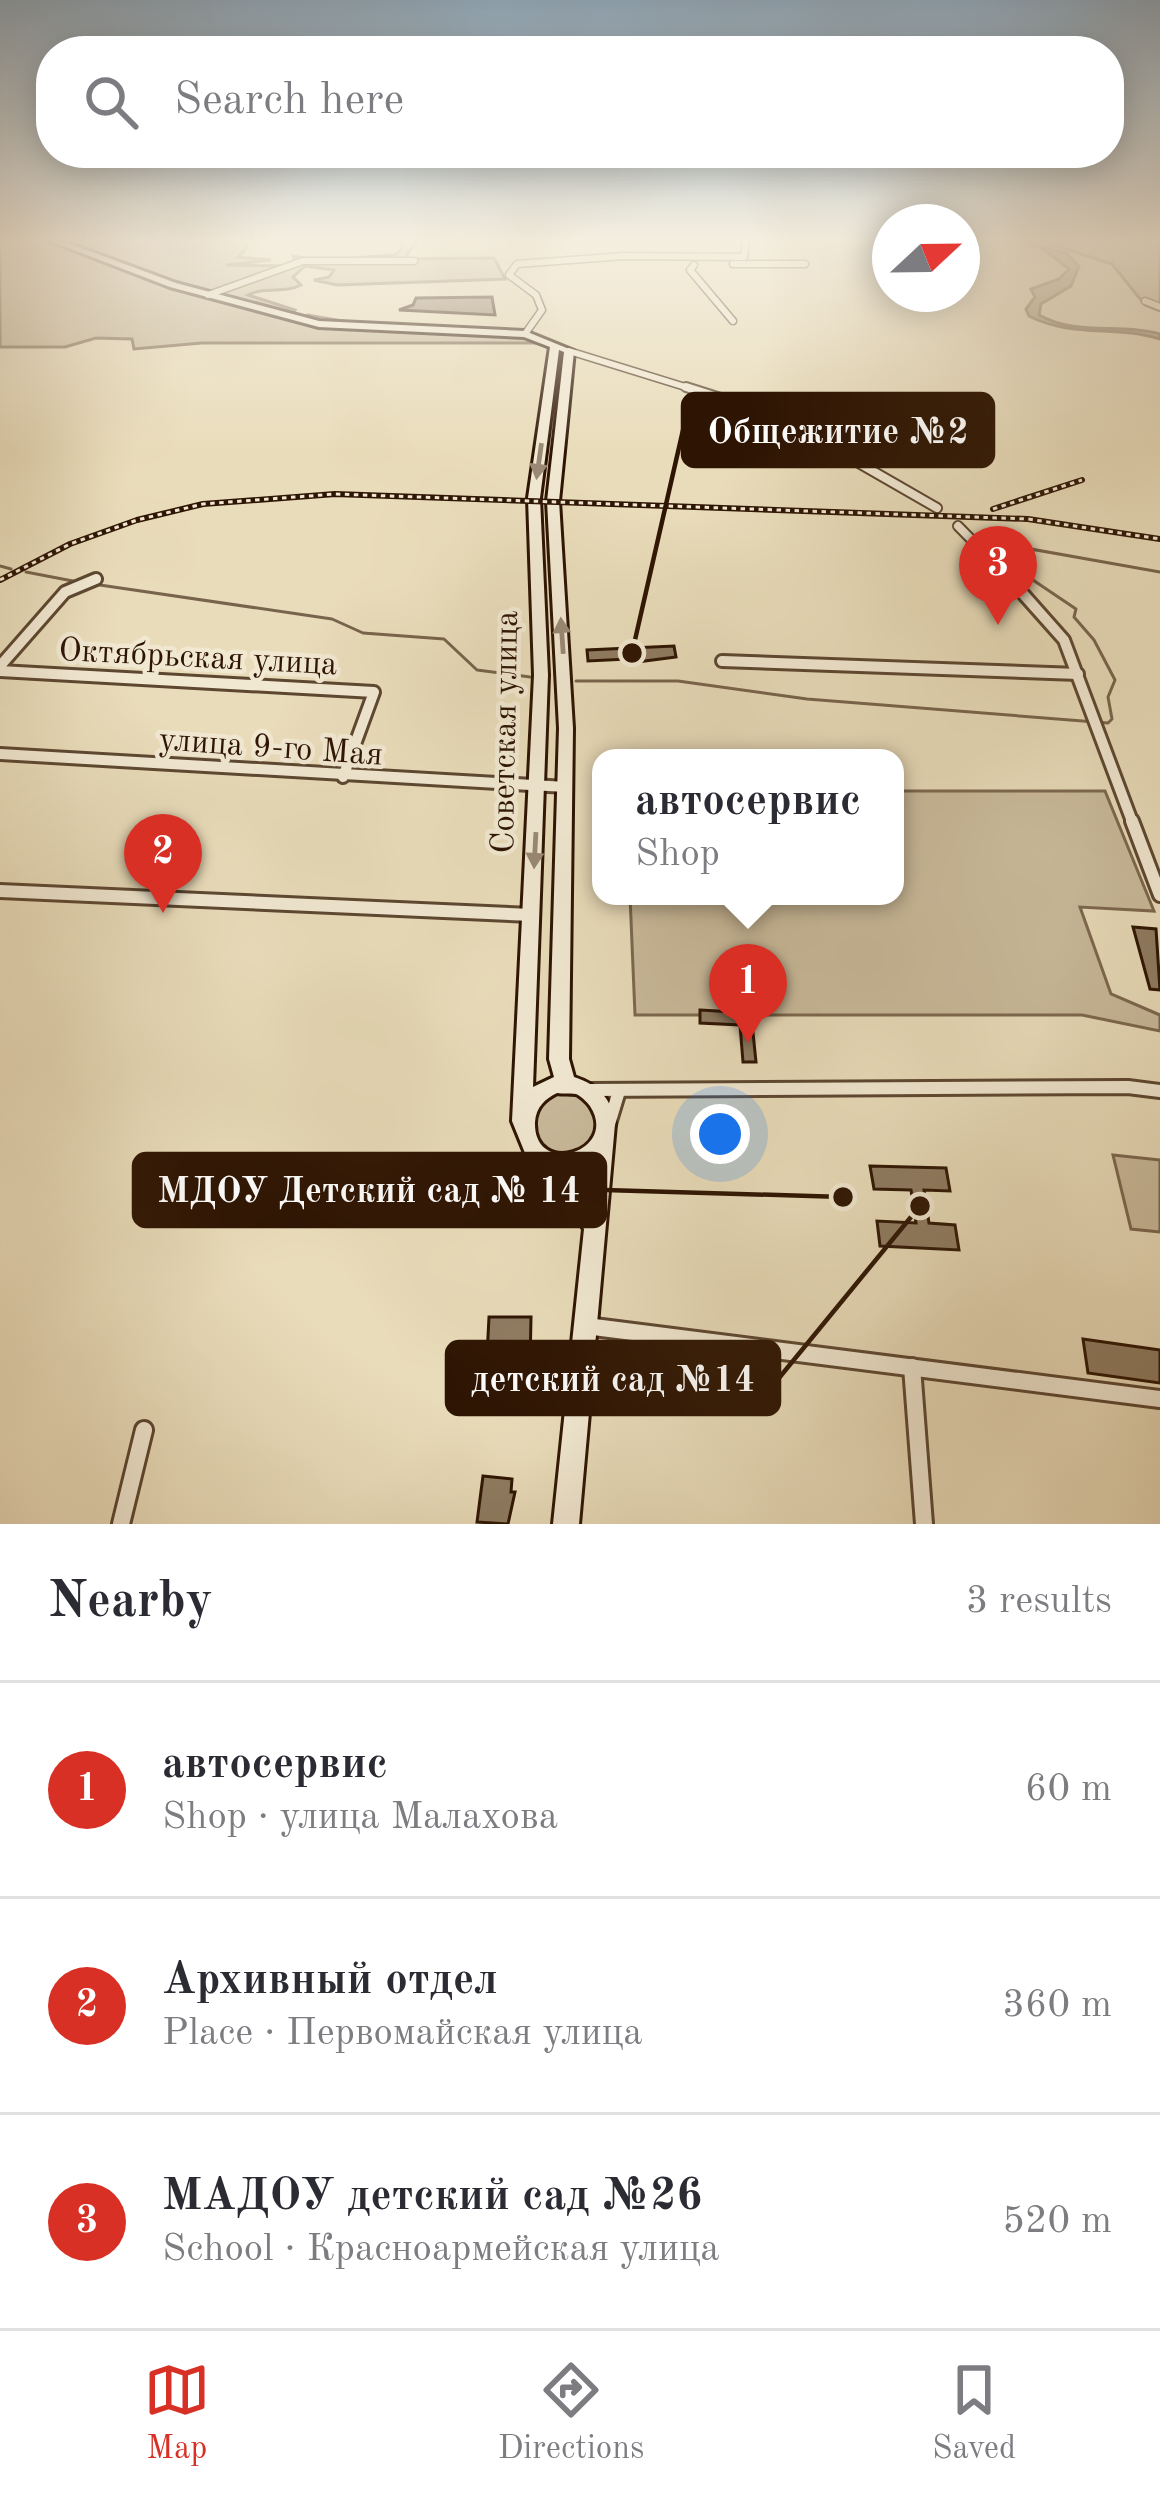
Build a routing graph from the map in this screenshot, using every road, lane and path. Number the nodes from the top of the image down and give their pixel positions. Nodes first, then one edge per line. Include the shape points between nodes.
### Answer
1 (266, 310) edge
2 (541, 310) edge
3 (723, 310) edge
4 (733, 321) dead end
5 (525, 334) junction
6 (562, 348) junction
7 (937, 508) dead end
8 (958, 526) dead end
9 (555, 545) junction
10 (536, 546) junction
11 (96, 579) dead end
12 (722, 661) dead end
13 (0, 668) edge
14 (1078, 674) junction
15 (541, 675) junction
16 (565, 676) junction
17 (0, 754) edge
18 (344, 777) junction
19 (538, 785) junction
20 (566, 787) junction
21 (0, 890) edge
22 (1160, 895) edge
23 (532, 915) junction
24 (576, 1088) junction
25 (619, 1090) junction
26 (1160, 1091) edge
27 (522, 1120) junction
28 (606, 1133) junction
29 (550, 1160) junction
30 (596, 1226) junction
31 (586, 1326) junction
32 (912, 1367) junction
33 (1160, 1399) edge
34 (144, 1430) dead end
35 (121, 1524) edge
36 (566, 1524) edge
37 (924, 1524) edge

1 - 5 main road via 319,324
2 - 5 street
3 - 4 street
5 - 6 main road
6 - 7 street via 777,416
6 - 9 main road, Советская улица
6 -> 10 main road, Советская улица via 534,500
8 - 14 street via 1055,626
9 - 10 street
16 -> 9 main road, Советская улица
10 - 15 main road, Советская улица
11 - 13 street via 65,592
12 - 14 street
13 - 18 street, Октябрьская улица via 374,692
14 - 22 street
15 - 16 street
15 - 19 main road, Советская улица
16 - 20 main road, Советская улица
17 - 18 street, улица 9-го Мая
18 - 19 street, улица 9-го Мая
19 - 20 street, улица 9-го Мая
19 -> 23 main road, Советская улица
20 - 24 main road, Советская улица via 559,1059
21 - 23 street
23 - 27 main road, Советская улица
24 - 25 street
24 - 27 main road via 541,1093
24 - 28 main road, Советская улица via 604,1107
25 - 26 street
25 - 28 street
27 - 29 main road via 526,1141
28 - 29 main road via 584,1158
28 - 30 main road
29 - 30 main road
30 - 31 main road
31 - 32 street
31 - 36 main road
32 - 33 street
32 - 37 street
34 - 35 street

